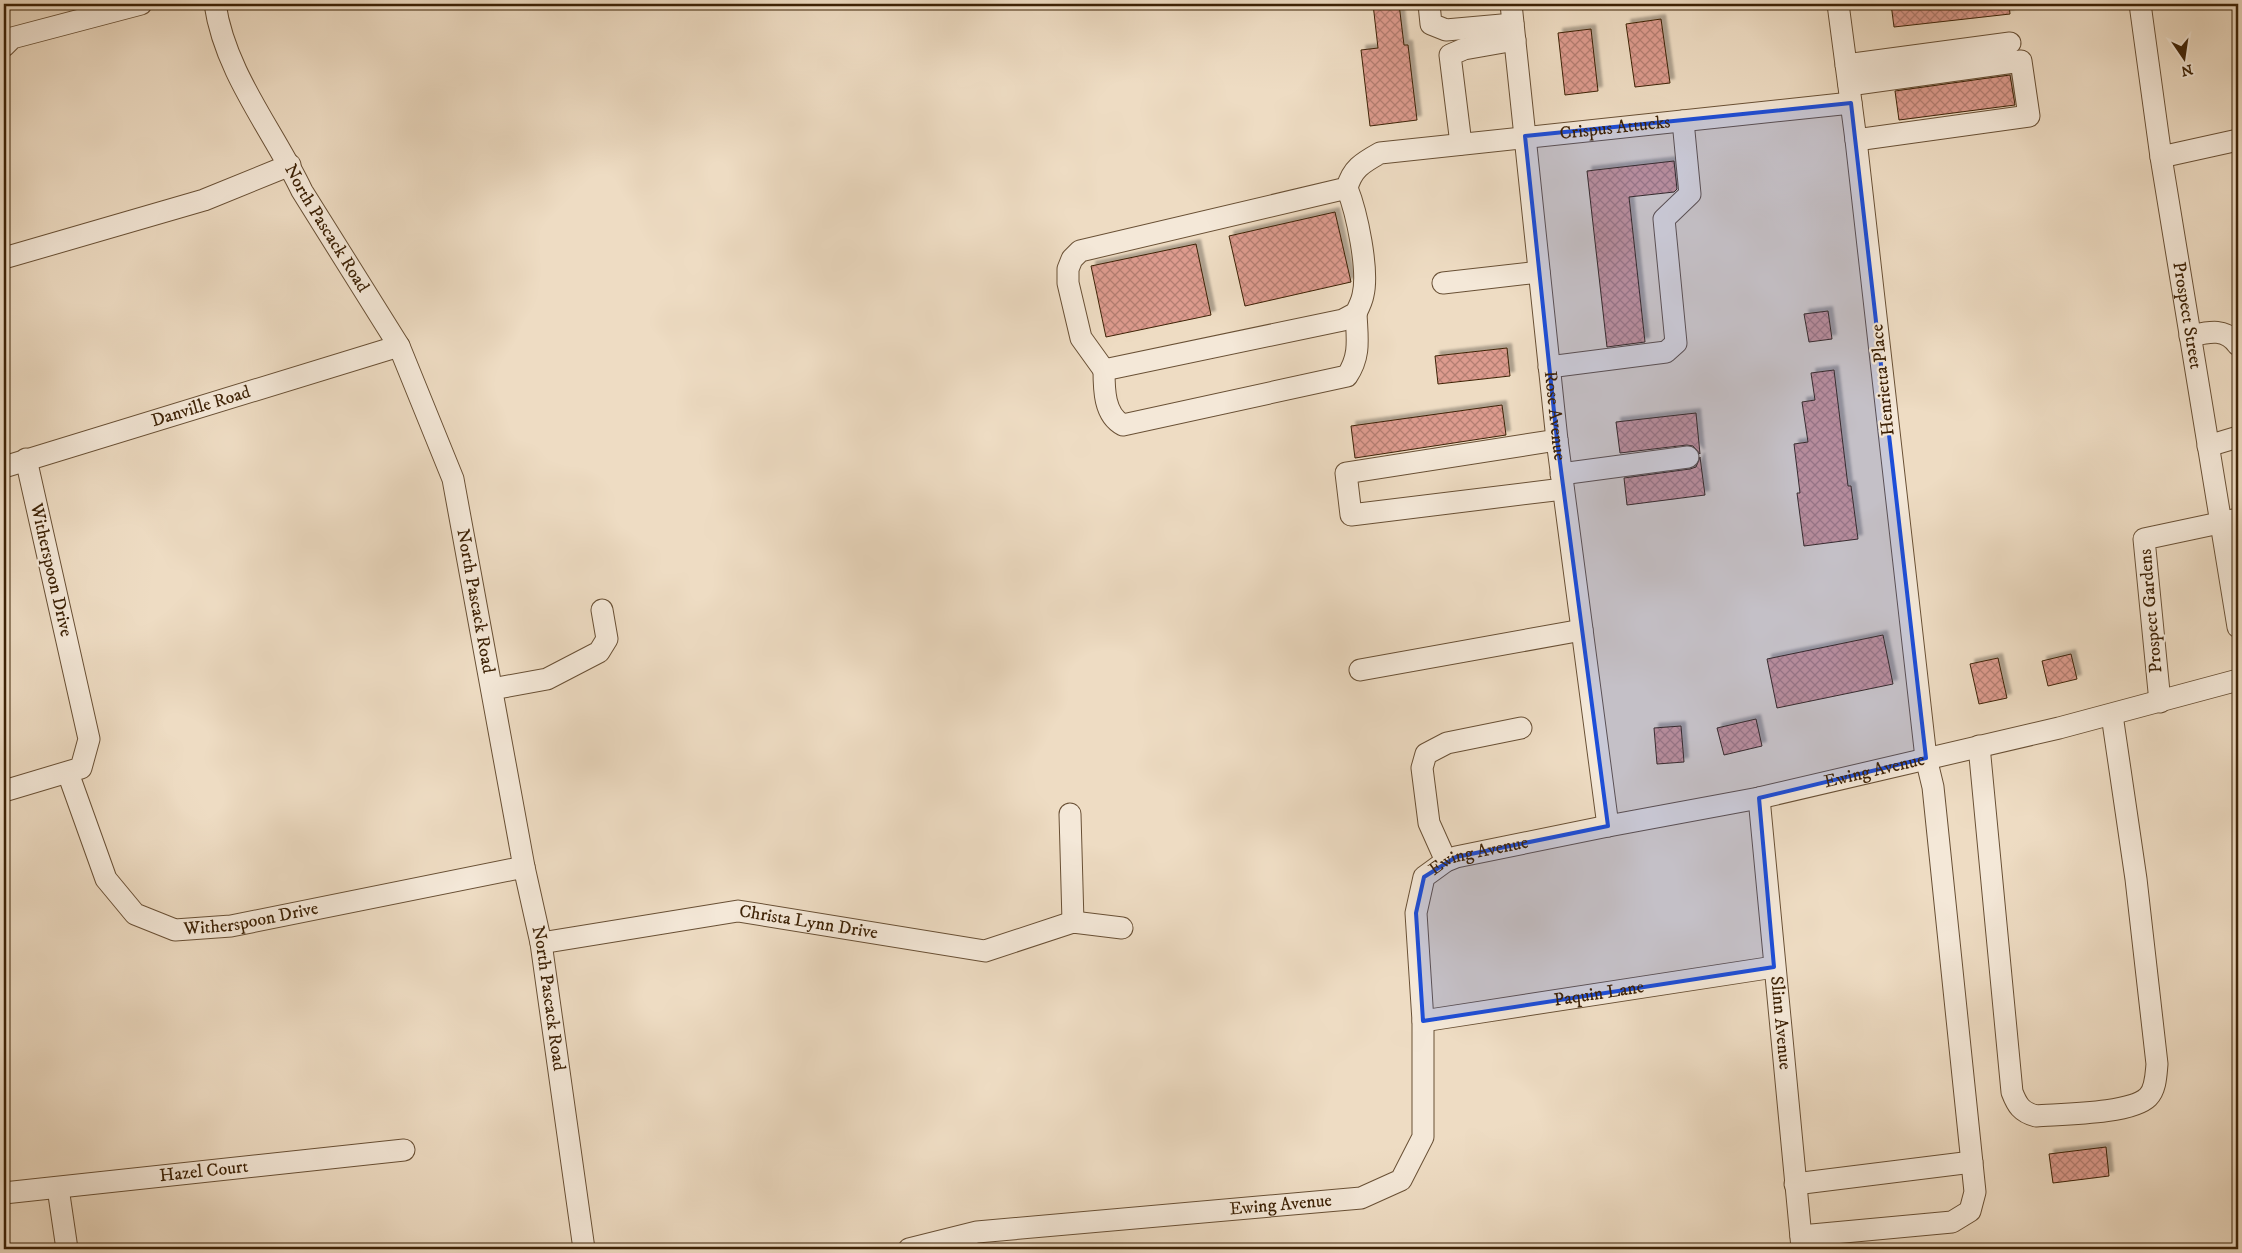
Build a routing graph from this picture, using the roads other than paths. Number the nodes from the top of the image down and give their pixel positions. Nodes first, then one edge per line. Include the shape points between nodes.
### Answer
1 (141, 4) edge
2 (215, 4) edge
3 (1429, 4) edge
4 (1838, 4) edge
5 (2140, 4) edge
6 (1513, 22) edge
7 (2010, 43) dead end
8 (4, 46) edge
9 (1849, 84) junction
10 (1683, 121) junction
11 (1525, 136) junction
12 (1856, 140) junction
13 (2238, 140) edge
14 (1461, 144) junction
15 (2161, 157) junction
16 (290, 165) junction
17 (1347, 188) junction
18 (4, 258) edge
19 (1539, 272) junction
20 (1442, 282) dead end
21 (1356, 313) junction
22 (2190, 336) junction
23 (2238, 345) edge
24 (399, 346) junction
25 (1549, 367) junction
26 (1104, 370) junction
27 (2238, 436) edge
28 (1557, 440) junction
29 (2208, 446) junction
30 (1688, 457) dead end
31 (26, 459) junction
32 (4, 467) edge
33 (1562, 481) junction
34 (2230, 521) edge
35 (602, 610) dead end
36 (2238, 627) edge
37 (1582, 630) junction
38 (1360, 670) dead end
39 (2238, 680) edge
40 (492, 689) junction
41 (2160, 702) junction
42 (2112, 715) junction
43 (1521, 728) dead end
44 (1980, 746) junction
45 (1926, 758) junction
46 (68, 773) junction
47 (4, 791) edge
48 (1759, 798) junction
49 (1070, 814) dead end
50 (1608, 826) junction
51 (1446, 861) junction
52 (524, 867) junction
53 (1074, 922) junction
54 (1122, 928) dead end
55 (541, 943) junction
56 (1774, 967) junction
57 (1424, 1021) junction
58 (404, 1150) dead end
59 (1972, 1162) junction
60 (1795, 1184) junction
61 (58, 1188) junction
62 (4, 1193) edge
63 (1802, 1242) edge
64 (67, 1249) edge
65 (584, 1249) edge
66 (909, 1249) edge

1 - 8 street via 12,38
2 - 16 street, North Pascack Road via 237,75
3 - 6 street via 1431,24 1446,30
4 - 9 street, Henrietta Place
5 - 15 street, Prospect Street
6 - 11 street, Rose Avenue
6 - 14 street via 1450,55
7 - 9 street
9 - 10 street, Crispus Attucks
9 - 12 street, Henrietta Place
9 - 12 street via 2021,61 2029,116
10 - 11 street, Crispus Attucks
10 - 25 street via 1690,194 1664,219 1676,343 1666,352
11 - 14 street, Crispus Attucks
11 - 19 street, Rose Avenue
12 - 45 street, Henrietta Place
13 - 15 street
14 - 17 street, Crispus Attucks via 1380,153 1363,162 1350,176
15 - 22 street, Prospect Street
16 - 18 street via 204,200
16 - 24 street, North Pascack Road via 302,192
17 - 21 street via 1359,232 1365,274 1364,295
17 - 26 street via 1080,251 1068,269 1068,283 1080,338
19 - 20 street
19 - 25 street, Rose Avenue
21 - 26 street via 1343,320
21 - 26 street via 1358,353 1347,376 1123,425 1108,409
22 - 23 street via 2215,331 2234,339
22 - 29 street, Prospect Street
24 - 31 street, Danville Road
24 - 40 street, North Pascack Road via 453,479
25 - 28 street, Rose Avenue
27 - 29 street
28 - 33 street, Rose Avenue
28 - 33 street via 1346,473 1351,516
29 - 34 street, Prospect Street
30 - 33 street
31 - 32 street, Danville Road
31 - 46 street, Witherspoon Drive via 89,739 81,768
33 - 37 street, Rose Avenue
34 - 36 street, Prospect Street
34 - 41 street, Prospect Gardens via 2144,539
35 - 40 street via 607,639 599,652 547,679
37 - 38 street
37 - 50 street, Rose Avenue
39 - 41 street, Ewing Avenue
40 - 52 street, North Pascack Road
41 - 42 street, Ewing Avenue
42 - 44 street, Ewing Avenue
42 - 44 street via 2136,879 2157,1064 2156,1082 2149,1096 2136,1105 2036,1116 2025,1113 2017,1104 2012,1092
43 - 51 street via 1453,742 1426,754 1422,768 1429,823
44 - 45 street, Ewing Avenue
45 - 48 street, Ewing Avenue
45 - 59 street, Henrietta Place via 1933,787
46 - 47 street
46 - 52 street, Witherspoon Drive via 106,879 135,914 175,930 232,926
48 - 50 street, Ewing Avenue
48 - 56 street, Slinn Avenue
49 - 53 street
50 - 51 street, Ewing Avenue
51 - 57 street, Ewing Avenue via 1424,877 1416,913
52 - 55 street, North Pascack Road
53 - 54 street, Christa Lynn Drive
53 - 55 street, Christa Lynn Drive via 985,951 738,910
55 - 65 street, North Pascack Road
56 - 57 street, Paquin Lane
56 - 60 street, Slinn Avenue
57 - 66 street, Ewing Avenue via 1423,1137 1401,1180 1393,1184 1360,1198 977,1232
58 - 61 street, Hazel Court
59 - 60 street
59 - 63 street, Henrietta Place via 1975,1192 1970,1211 1952,1222
60 - 63 street, Slinn Avenue
61 - 62 street, Hazel Court
61 - 64 street

